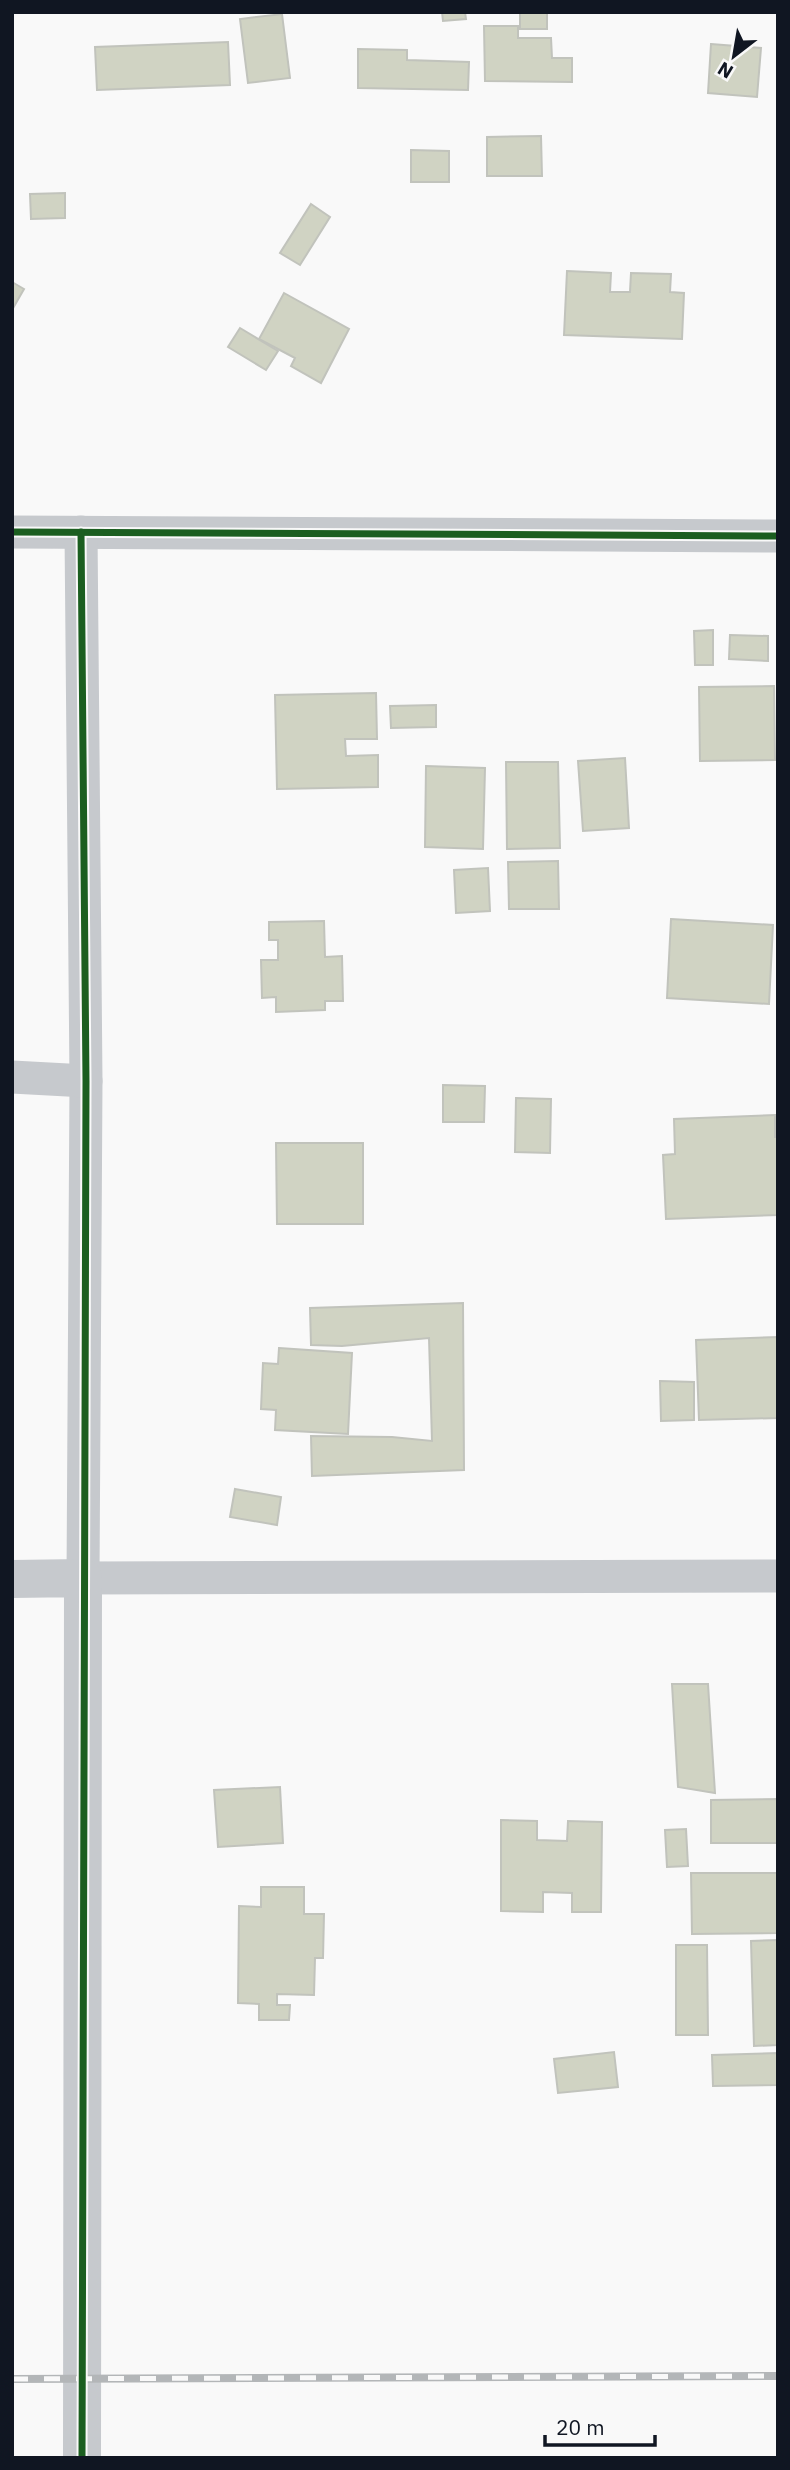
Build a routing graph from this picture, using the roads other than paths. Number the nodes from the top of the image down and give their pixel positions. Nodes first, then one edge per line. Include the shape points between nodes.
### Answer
1 (12, 532) edge
2 (81, 532) junction
3 (778, 536) edge
4 (12, 1077) edge
5 (86, 1080) junction
6 (778, 1576) edge
7 (83, 1578) junction
8 (12, 1579) edge
9 (82, 2458) edge

1 - 2 street
2 - 3 street
2 - 5 street
4 - 5 street
5 - 7 street
6 - 7 street
7 - 8 street
7 - 9 street

